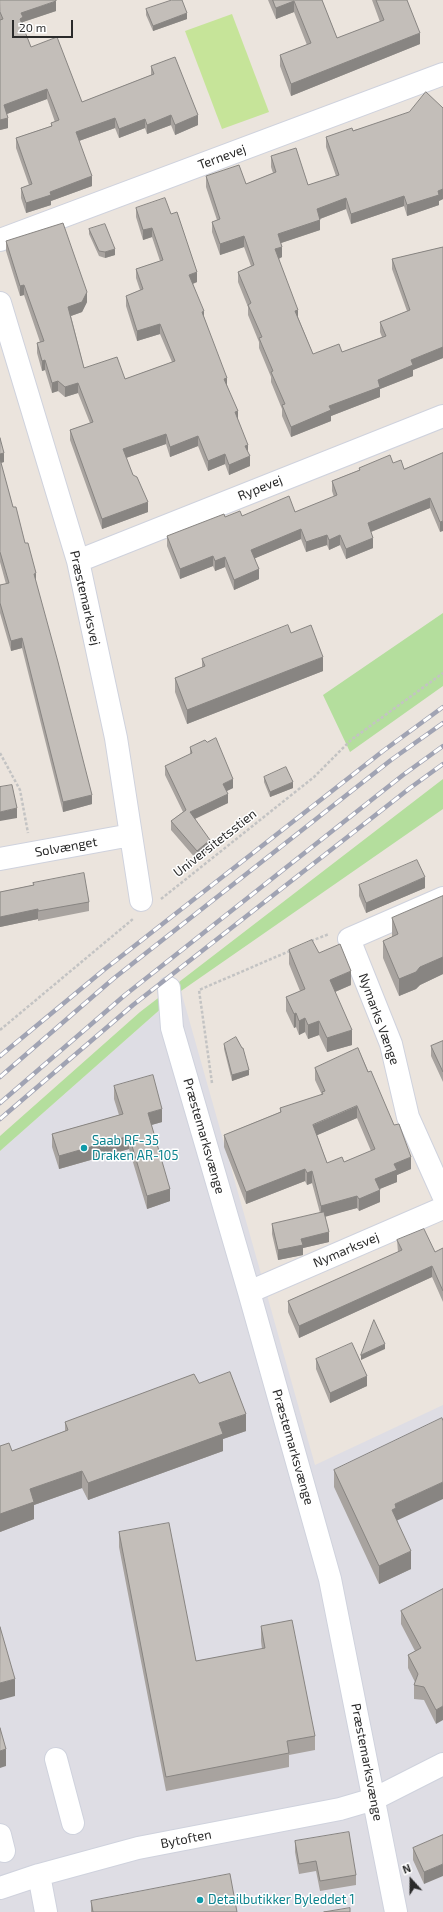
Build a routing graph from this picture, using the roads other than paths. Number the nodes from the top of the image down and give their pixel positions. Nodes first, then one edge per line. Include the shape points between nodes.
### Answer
1 (443, 74) edge
2 (0, 240) edge
3 (0, 303) edge
4 (443, 416) edge
5 (78, 561) junction
6 (131, 835) junction
7 (0, 859) edge
8 (443, 898) edge
9 (145, 906) road end
10 (169, 988) dead end
11 (443, 1195) edge
12 (443, 1208) edge
13 (249, 1292) junction
14 (56, 1759) dead end
15 (443, 1764) edge
16 (374, 1799) junction
17 (73, 1823) dead end
18 (39, 1875) junction
19 (0, 1888) edge
20 (46, 1912) edge
21 (396, 1912) edge

1 - 2 street, Ternevej
3 - 5 street, Præstemarksvej
4 - 5 street, Rypevej
5 - 6 street, Præstemarksvej via 116,738
6 - 7 street, Solvænget
6 - 9 street, Præstemarksvej
8 - 11 street, Nymarks Vænge via 349,939 391,1044 408,1117
10 - 13 street, Præstemarksvænge via 172,1028
12 - 13 street, Nymarksvej
13 - 16 street, Præstemarksvænge via 330,1579
14 - 17 street
15 - 16 street, Bytoften
16 - 18 street, Bytoften via 340,1809 138,1848
16 - 21 street, Præstemarksvænge
18 - 19 street, Bytoften
18 - 20 street

